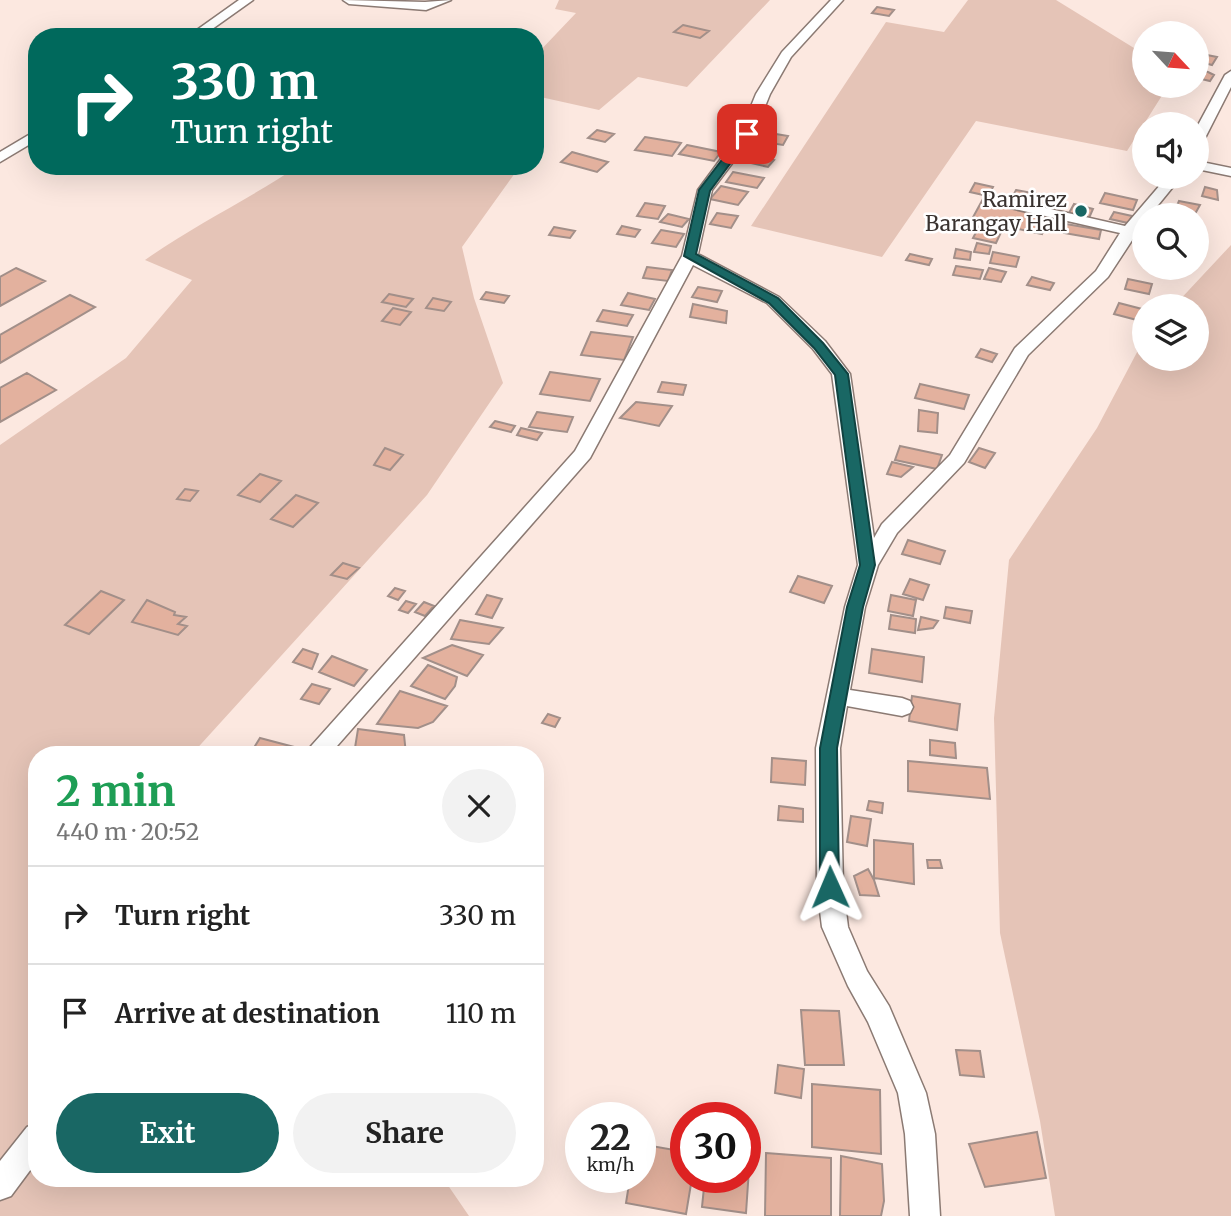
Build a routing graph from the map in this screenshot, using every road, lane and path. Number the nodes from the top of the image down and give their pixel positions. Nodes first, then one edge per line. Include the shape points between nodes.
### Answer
1 (247, 0) edge
2 (349, 0) edge
3 (445, 0) edge
4 (837, 0) edge
5 (206, 28) edge
6 (1231, 75) edge
7 (1209, 117) edge
8 (28, 140) edge
9 (0, 158) edge
10 (1209, 171) edge
11 (1229, 181) edge
12 (1164, 189) edge
13 (993, 200) dead end
14 (1129, 231) junction
15 (690, 256) junction
16 (868, 565) junction
17 (837, 696) junction
18 (902, 707) dead end
19 (323, 746) edge
20 (28, 1149) edge
21 (0, 1185) edge
22 (925, 1216) edge

1 - 5 street
2 - 3 street via 407,6
4 - 15 street via 793,45 763,94 747,134 709,182
6 - 7 street
8 - 9 street
10 - 11 street
12 - 14 street
13 - 14 street
14 - 16 street via 1102,274 1021,352 957,459 889,529
15 - 16 street via 773,300 841,374
15 - 19 street via 583,454
16 - 17 street
17 - 18 street
17 - 22 street via 828,748 827,803 835,927 912,1093 920,1134
20 - 21 street

